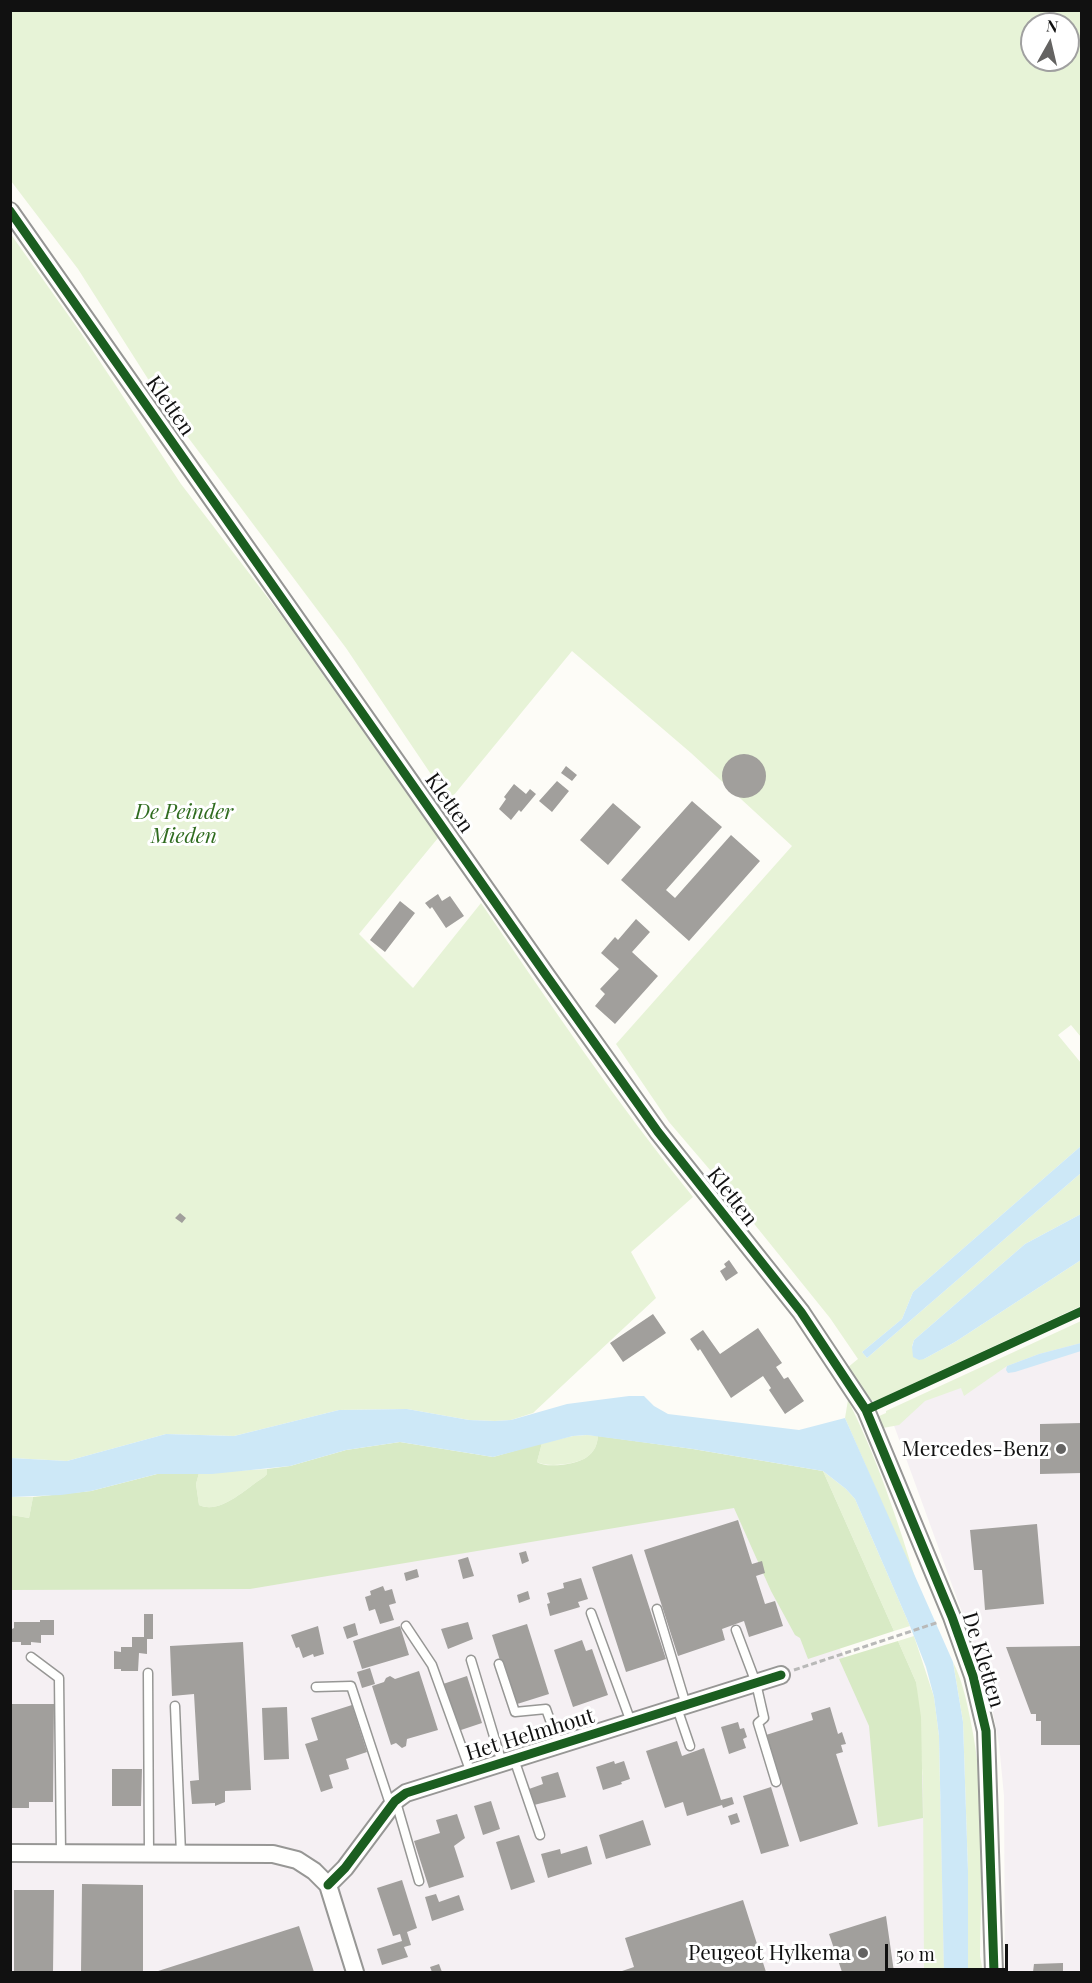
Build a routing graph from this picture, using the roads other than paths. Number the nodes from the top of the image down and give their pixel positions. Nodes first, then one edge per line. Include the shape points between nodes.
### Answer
1 (10, 211) edge
2 (866, 1410) joint
3 (657, 1609) dead end
4 (591, 1613) dead end
5 (406, 1626) dead end
6 (736, 1630) dead end
7 (31, 1657) dead end
8 (471, 1660) dead end
9 (499, 1664) dead end
10 (148, 1673) dead end
11 (781, 1675) road end
12 (756, 1683) junction
13 (316, 1687) dead end
14 (175, 1706) dead end
15 (681, 1706) junction
16 (631, 1722) junction
17 (559, 1745) junction
18 (690, 1746) dead end
19 (508, 1761) junction
20 (471, 1773) junction
21 (776, 1782) dead end
22 (393, 1804) junction
23 (540, 1835) dead end
24 (10, 1853) edge
25 (61, 1853) junction
26 (150, 1854) junction
27 (181, 1854) junction
28 (419, 1881) dead end
29 (328, 1885) junction
30 (356, 1972) edge
31 (994, 1972) edge

1 - 2 street, Kletten via 553,985 658,1132 801,1312
2 - 31 street, De Kletten via 952,1617 981,1709 986,1731
3 - 15 lane
4 - 16 lane
5 - 20 lane via 432,1665
6 - 12 lane
7 - 25 lane via 59,1678
8 - 19 lane
9 - 17 lane via 515,1712 546,1709
10 - 26 lane
11 - 12 street, Het Helmhout
12 - 15 street, Het Helmhout
12 - 21 lane via 764,1718 758,1723
13 - 22 lane via 351,1686
14 - 27 lane
15 - 16 street, Het Helmhout
15 - 18 lane
16 - 17 street, Het Helmhout
17 - 19 street, Het Helmhout
19 - 20 street, Het Helmhout
19 - 23 lane
20 - 22 street, Het Helmhout via 405,1793
22 - 28 lane
22 - 29 street, Het Helmhout
24 - 25 street
25 - 26 street
26 - 27 street
27 - 29 street via 273,1854 297,1860
29 - 30 street

